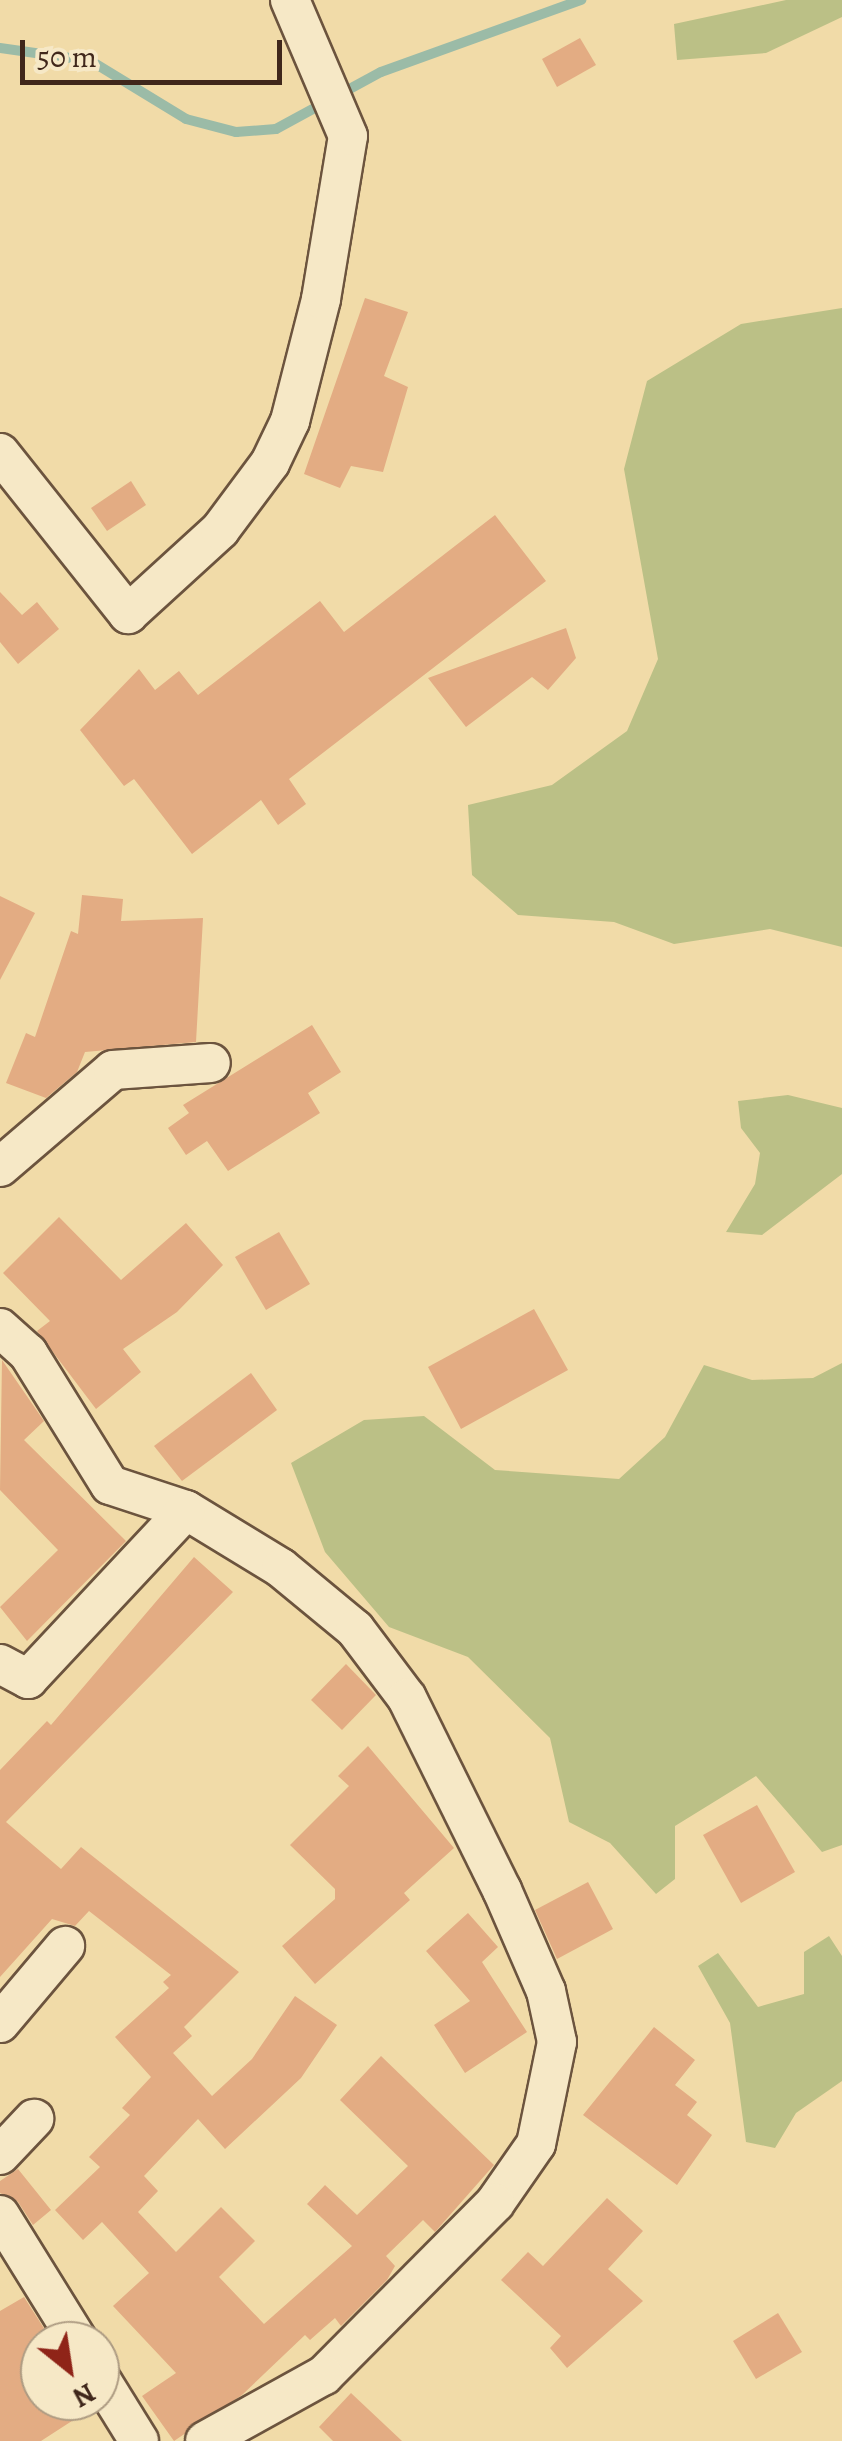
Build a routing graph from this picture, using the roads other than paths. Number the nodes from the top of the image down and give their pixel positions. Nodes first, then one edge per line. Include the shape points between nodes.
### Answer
1 (290, 0) edge
2 (0, 453) edge
3 (210, 1063) dead end
4 (0, 1167) edge
5 (0, 1328) edge
6 (186, 1510) junction
7 (0, 1664) edge
8 (65, 1946) dead end
9 (0, 2024) edge
10 (34, 2119) dead end
11 (0, 2155) edge
12 (6, 2239) edge
13 (64, 2321) edge
14 (120, 2411) edge
15 (138, 2441) edge
16 (206, 2441) edge

1 - 2 street via 348,136 321,299 290,422 270,463 220,530 128,614
3 - 4 street via 113,1070
5 - 6 street via 28,1353 110,1485
6 - 7 street via 28,1679
6 - 16 street via 280,1568 356,1629 407,1698 502,1890 546,1991 557,2042 536,2144 496,2202 336,2364
8 - 9 street
10 - 11 street
12 - 13 street
14 - 15 street

